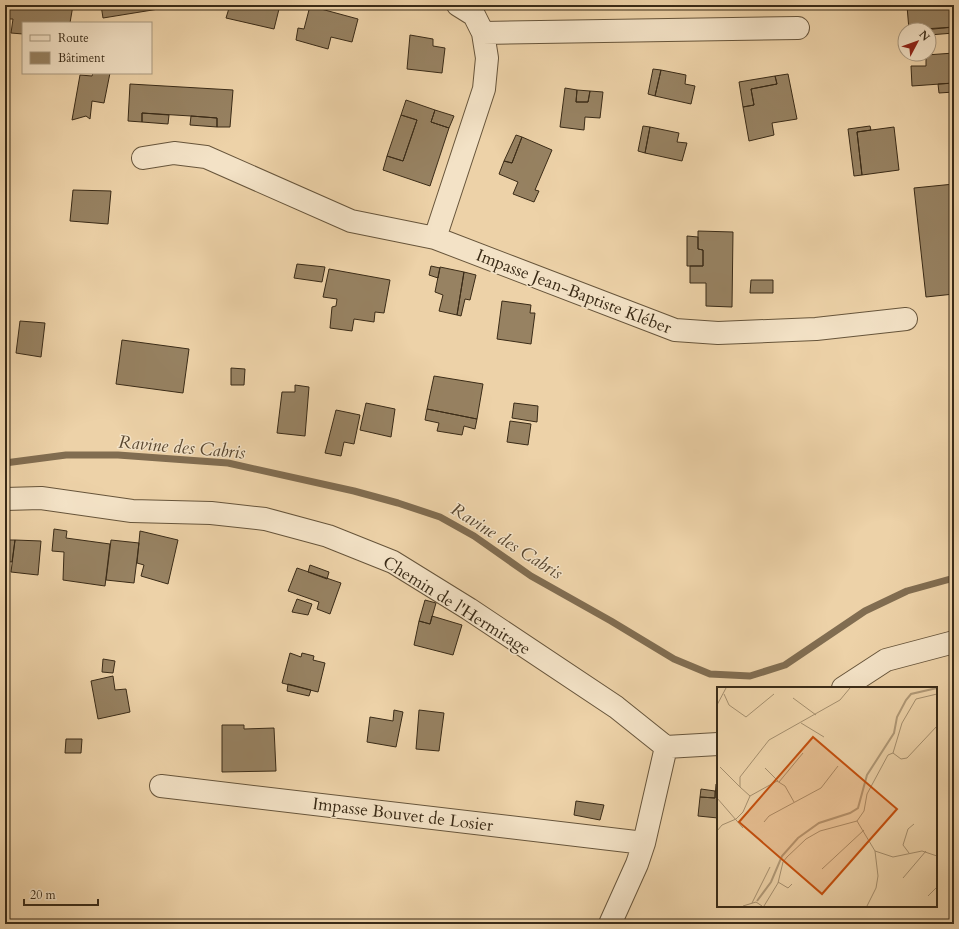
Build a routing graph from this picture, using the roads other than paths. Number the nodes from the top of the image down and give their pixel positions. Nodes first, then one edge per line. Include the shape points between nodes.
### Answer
1 (458, 5) edge
2 (481, 21) edge
3 (798, 28) dead end
4 (143, 158) dead end
5 (435, 238) junction
6 (906, 320) dead end
7 (5, 499) edge
8 (954, 642) edge
9 (845, 687) edge
10 (717, 744) edge
11 (666, 747) junction
12 (161, 786) dead end
13 (644, 843) junction
14 (610, 924) edge

1 - 2 street
2 - 3 street
2 - 5 street via 488,58 484,89
4 - 5 street, Impasse Jean-Baptiste Kléber via 174,153 206,157 351,221
5 - 6 street, Impasse Jean-Baptiste Kléber via 675,330 718,333 808,329
7 - 11 street, Chemin de l'Hermitage via 41,498 132,511 210,513 265,519 328,536 394,562 616,707
8 - 9 street via 886,660
10 - 11 street
11 - 13 street
12 - 13 street, Impasse Bouvet de Losier
13 - 14 street

